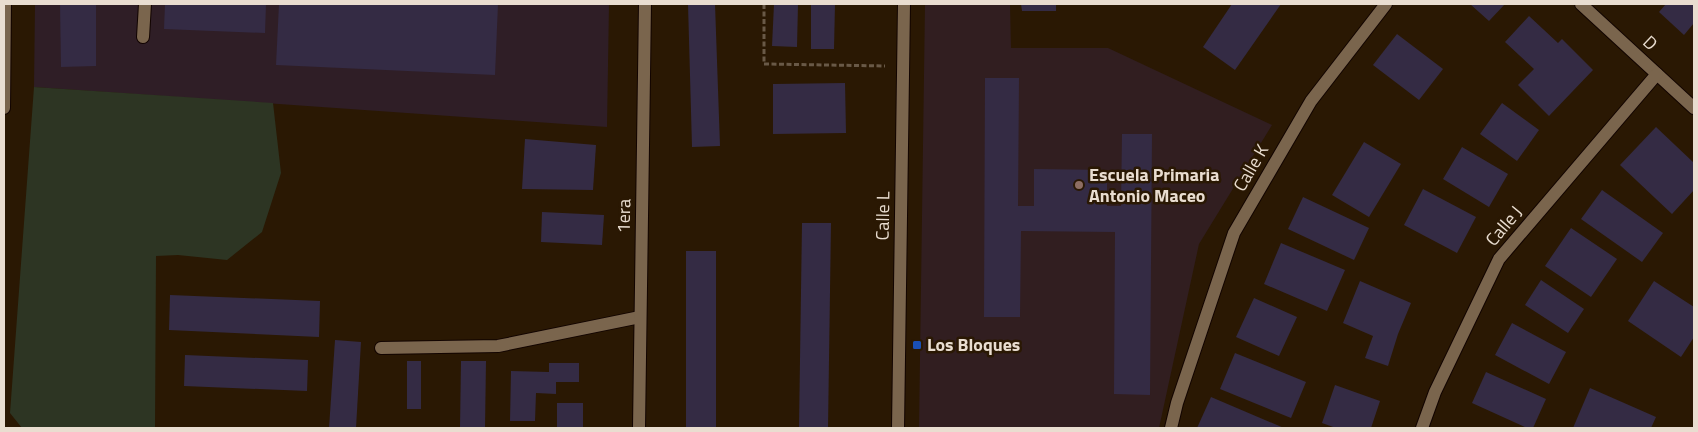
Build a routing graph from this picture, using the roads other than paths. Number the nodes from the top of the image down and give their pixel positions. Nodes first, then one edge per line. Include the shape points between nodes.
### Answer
1 (5, 4) edge
2 (145, 4) edge
3 (645, 4) edge
4 (904, 4) edge
5 (1386, 4) edge
6 (1581, 4) edge
7 (143, 37) dead end
8 (1657, 74) junction
9 (4, 108) edge
10 (1694, 108) edge
11 (640, 317) junction
12 (380, 348) dead end
13 (639, 428) edge
14 (898, 428) edge
15 (1170, 428) edge
16 (1422, 428) edge

1 - 9 street
2 - 7 street
3 - 11 street, 1era
4 - 14 street, Calle L
5 - 15 street, Calle K via 1311,101 1234,233
6 - 8 street, D
8 - 10 street, D
8 - 16 street, Calle J via 1499,259 1435,392
11 - 12 street via 498,346
11 - 13 street, 1era

